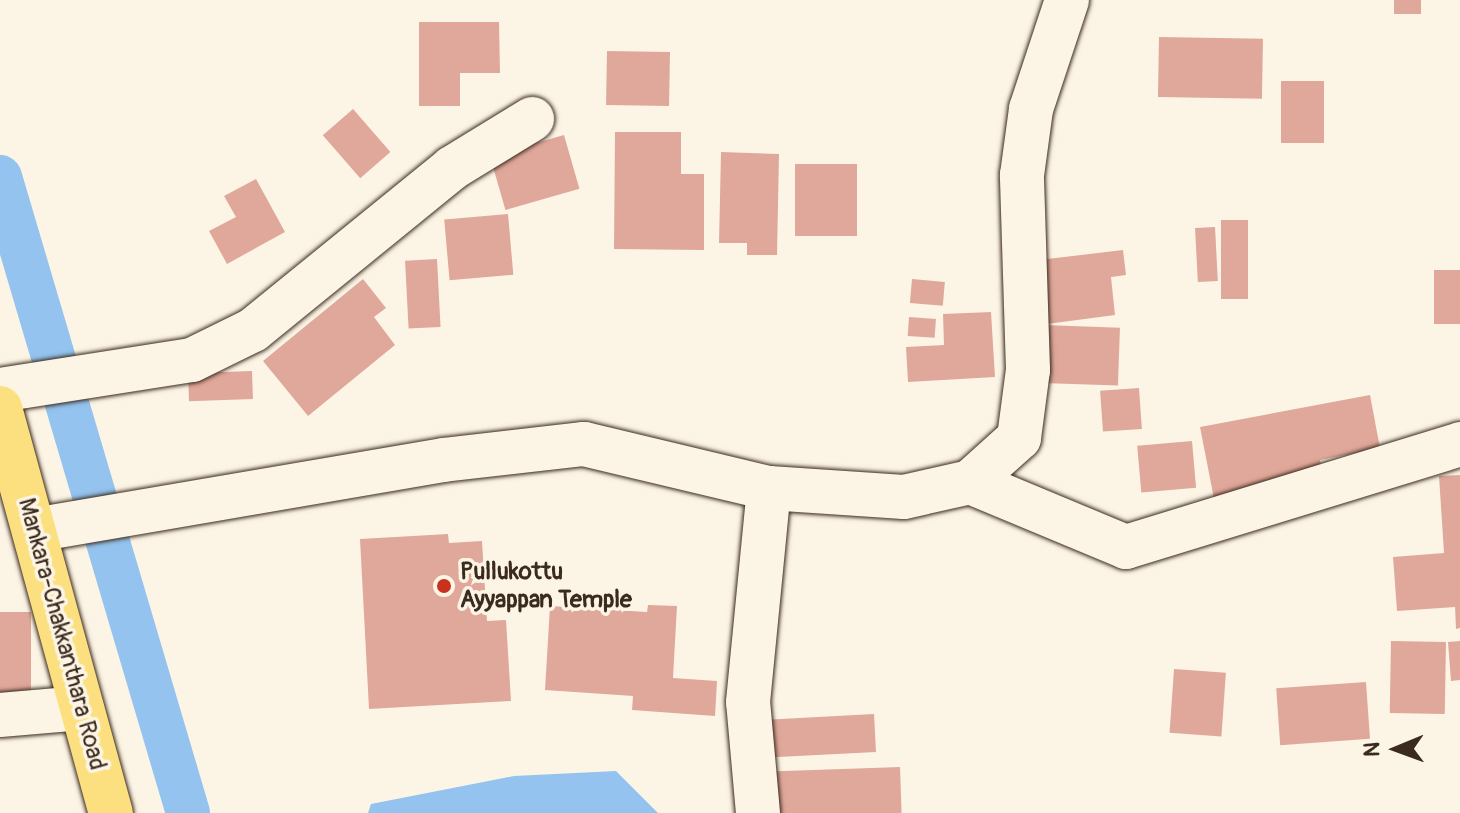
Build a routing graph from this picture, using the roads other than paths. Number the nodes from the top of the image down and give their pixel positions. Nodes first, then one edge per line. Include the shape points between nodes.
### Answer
1 (1067, 0) edge
2 (532, 119) dead end
3 (0, 390) edge
4 (0, 408) edge
5 (1460, 444) edge
6 (970, 482) junction
7 (769, 488) junction
8 (44, 528) junction
9 (82, 708) junction
10 (0, 715) edge
11 (111, 813) edge
12 (758, 813) edge

1 - 6 street via 1031,109 1022,175 1028,370 1019,438
2 - 3 street via 452,168 253,330 192,360
4 - 8 main road, Mankara-Chakkanthara Road
5 - 6 street via 1126,547
6 - 7 street via 904,497
7 - 8 street via 584,444 443,460
7 - 12 street via 748,702
8 - 9 main road, Mankara-Chakkanthara Road
9 - 10 street
9 - 11 main road, Mankara-Chakkanthara Road

